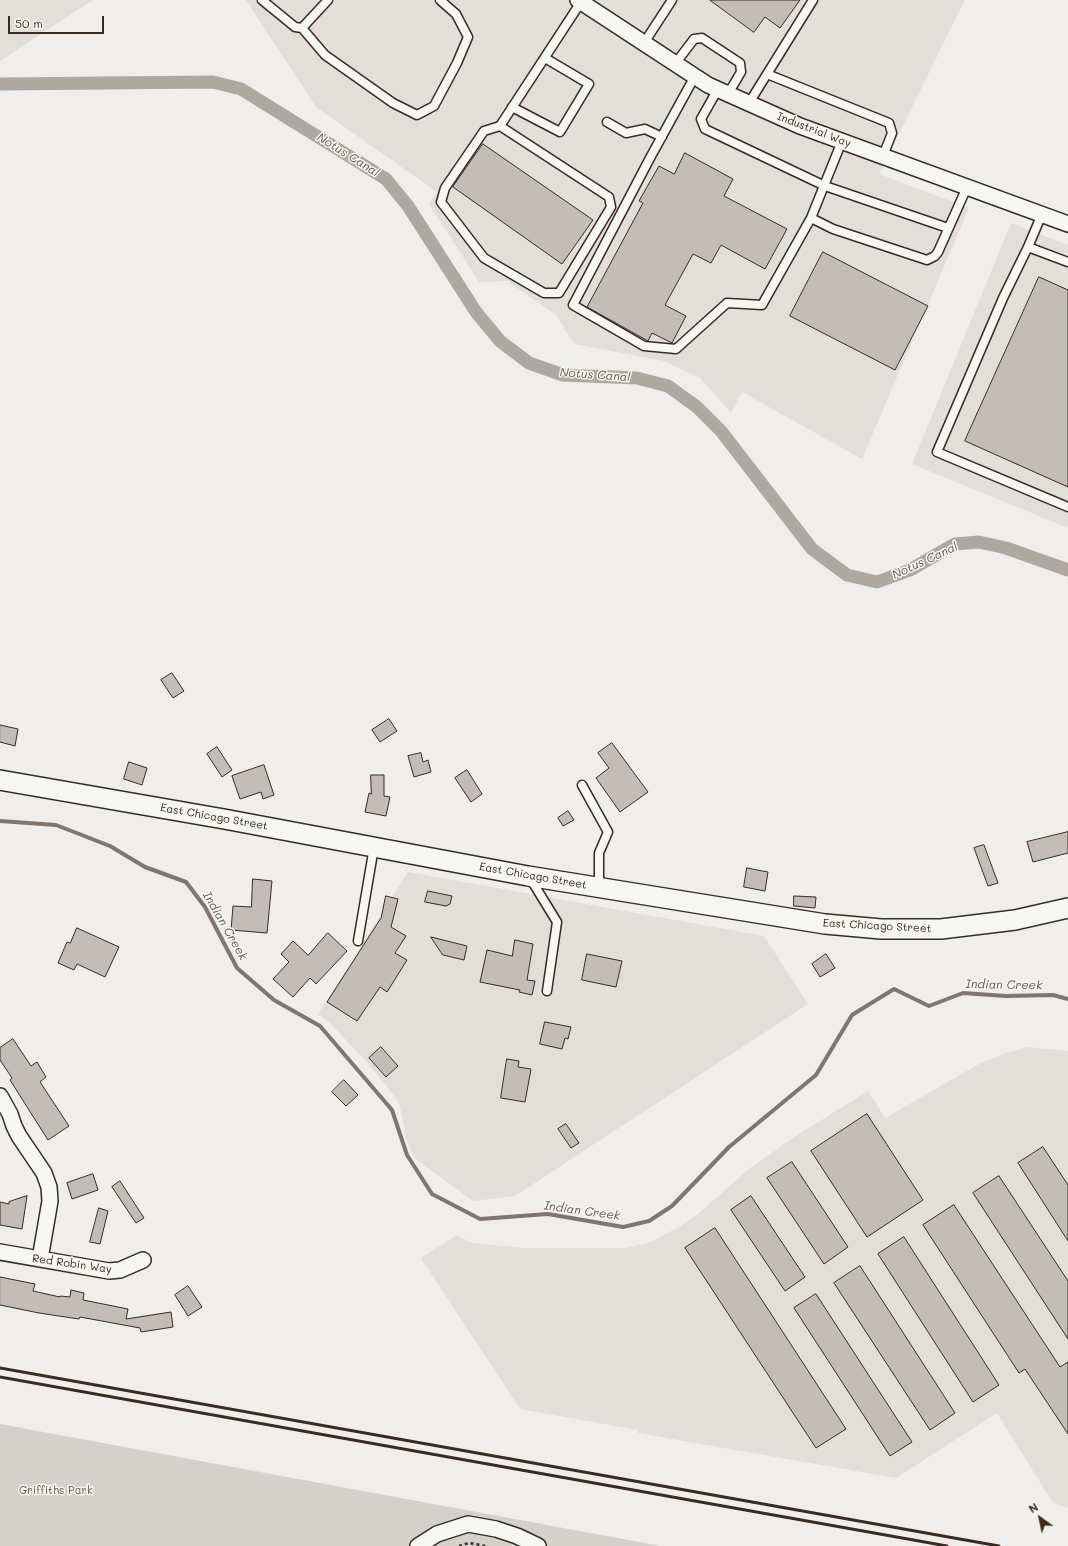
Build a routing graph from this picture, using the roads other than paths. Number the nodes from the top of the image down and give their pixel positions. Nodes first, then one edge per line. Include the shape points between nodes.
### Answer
1 (262, 0) edge
2 (328, 0) edge
3 (440, 0) edge
4 (672, 0) edge
5 (813, 0) edge
6 (580, 1) edge
7 (302, 28) junction
8 (644, 43) junction
9 (545, 58) junction
10 (676, 64) junction
11 (767, 74) junction
12 (696, 76) junction
13 (723, 91) junction
14 (749, 103) junction
15 (512, 107) junction
16 (607, 122) dead end
17 (500, 126) junction
18 (662, 137) junction
19 (842, 141) junction
20 (883, 156) junction
21 (825, 186) junction
22 (967, 187) junction
23 (1042, 214) junction
24 (811, 218) junction
25 (1068, 224) edge
26 (948, 228) junction
27 (1028, 247) junction
28 (1068, 262) edge
29 (1068, 508) edge
30 (0, 780) edge
31 (582, 784) dead end
32 (374, 847) junction
33 (528, 876) junction
34 (599, 888) junction
35 (1068, 908) edge
36 (358, 941) dead end
37 (547, 991) dead end
38 (0, 1096) edge
39 (0, 1252) edge
40 (40, 1259) junction
41 (143, 1260) dead end
42 (418, 1546) edge
43 (538, 1546) edge

1 - 7 lane via 295,27
2 - 7 lane
3 - 7 lane via 456,14 468,37 434,106 417,115 393,103 325,55
4 - 8 lane
5 - 11 lane
6 - 8 street, Industrial Way
6 - 9 lane
8 - 10 street, Industrial Way
9 - 15 lane
9 - 15 lane via 589,84 560,132
10 - 12 street, Industrial Way
10 - 13 lane via 694,39 702,38 740,63 741,72
11 - 14 lane
11 - 20 lane via 889,123 892,133
12 - 13 street, Industrial Way
12 - 18 lane
13 - 14 street, Industrial Way
13 - 21 lane via 701,120 704,129
14 - 19 street, Industrial Way via 800,126
15 - 17 lane
16 - 18 lane via 626,133 645,129
17 - 17 lane via 609,197 611,207 559,293 544,293 484,258 441,202 445,188 484,131
18 - 24 lane via 573,305 644,346 676,349 727,303 762,305
19 - 20 street, Industrial Way
19 - 21 lane
20 - 22 street, Industrial Way
21 - 24 lane
21 - 26 lane
22 - 23 street, Industrial Way
22 - 26 lane
23 - 25 street, Industrial Way
23 - 27 lane
24 - 26 lane via 833,229 927,260 938,252
27 - 28 lane
27 - 29 lane via 1003,298 938,452
30 - 32 street, East Chicago Street
31 - 34 lane via 608,832 599,853
32 - 33 street, East Chicago Street
32 - 36 lane
33 - 34 street, East Chicago Street
33 - 37 lane via 557,922
34 - 35 street, East Chicago Street via 825,924 882,929 941,929 1015,920
38 - 40 street via 19,1136 44,1172 49,1186 50,1201
39 - 40 street, Red Robin Way
40 - 41 street, Red Robin Way via 109,1271 120,1270
42 - 43 street via 437,1534 468,1524 496,1529

